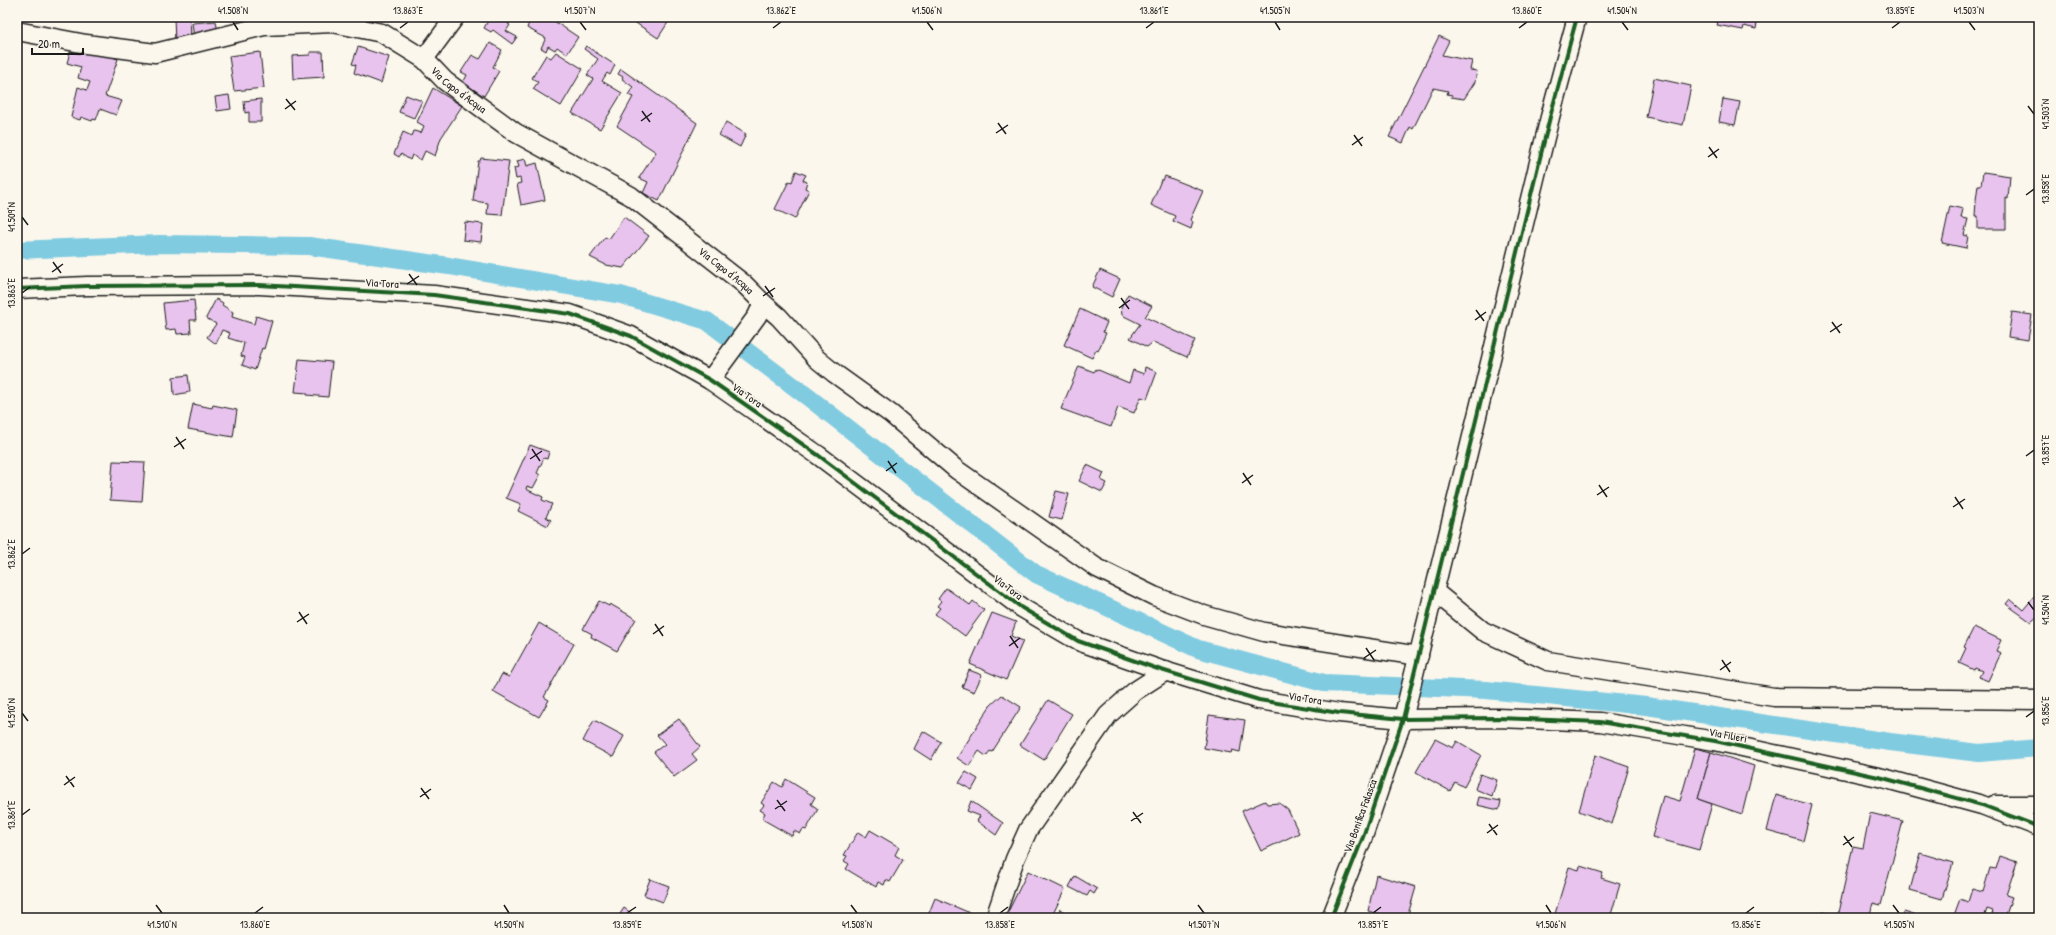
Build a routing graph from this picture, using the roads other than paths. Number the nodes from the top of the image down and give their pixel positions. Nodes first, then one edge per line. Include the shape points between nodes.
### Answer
1 (455, 17) edge
2 (1577, 17) edge
3 (17, 31) edge
4 (424, 59) junction
5 (17, 289) edge
6 (760, 309) junction
7 (712, 377) junction
8 (1434, 592) junction
9 (1418, 661) junction
10 (1166, 671) junction
11 (2039, 700) edge
12 (1405, 711) junction
13 (1982, 805) junction
14 (2039, 806) edge
15 (2039, 827) edge
16 (995, 918) edge
17 (1331, 918) edge

1 - 4 street
2 - 8 street, Via Bonifica Falasca via 1550,117
3 - 4 street, Via Capo d'Acqua via 86,44 156,53 264,26 332,23 382,33
4 - 6 street, Via Capo d'Acqua via 445,81 516,133 631,196 744,284
5 - 7 street, Via Tora via 259,285 434,295 570,314 631,336
6 - 7 street
6 - 9 street, Via Capo d'Acqua via 779,317 817,359 891,414 957,470 1103,571 1154,596 1196,612 1264,632
7 - 10 street, Via Tora via 1022,608 1078,641
8 - 9 street, Via Bonifica Falasca
8 - 11 street via 1484,631 1548,662 1774,697
9 - 12 street, Via Bonifica Falasca
10 - 12 street, Via Tora via 1260,700 1339,713
10 - 16 street via 1135,691 1108,715 1028,830
12 - 13 street, Via Filieri via 1600,722 1732,745 1883,778
12 - 17 street, Via Bonifica Falasca via 1363,837
13 - 14 street
13 - 15 street, Via Filieri

